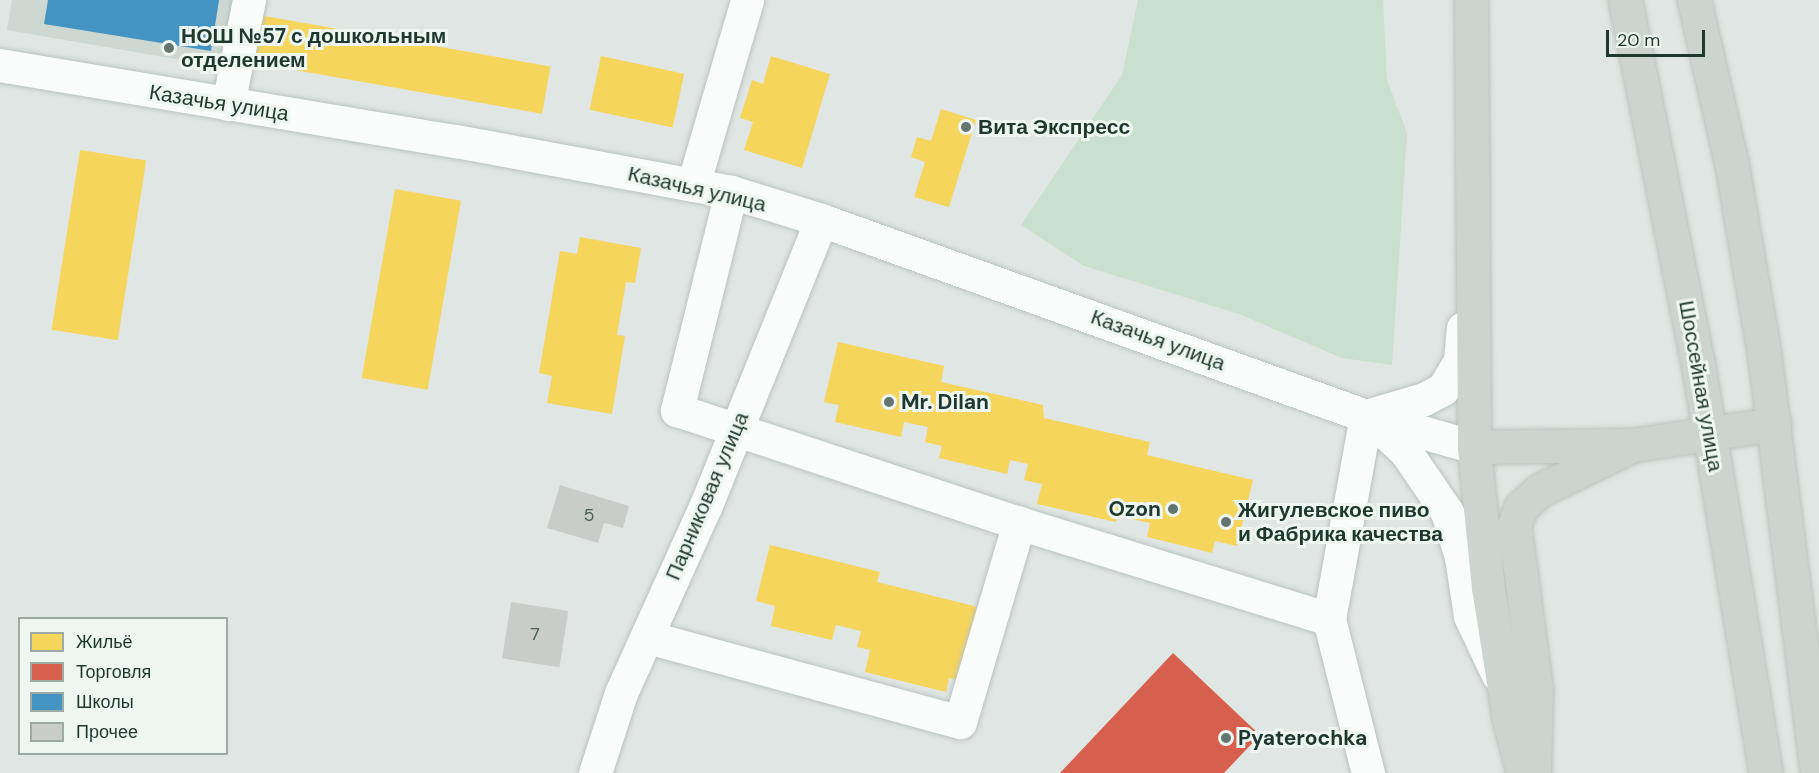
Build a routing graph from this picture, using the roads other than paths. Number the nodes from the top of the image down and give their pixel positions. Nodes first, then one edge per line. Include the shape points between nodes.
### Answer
1 (249, 0) edge
2 (747, 0) edge
3 (1472, 0) edge
4 (1625, 0) edge
5 (1694, 0) edge
6 (0, 65) edge
7 (1469, 81) junction
8 (228, 104) junction
9 (693, 185) junction
10 (731, 192) junction
11 (821, 220) junction
12 (1366, 416) junction
13 (1774, 424) junction
14 (736, 429) junction
15 (1710, 434) junction
16 (1633, 445) junction
17 (1474, 447) junction
18 (1019, 524) junction
19 (1329, 619) junction
20 (647, 637) junction
21 (1505, 690) junction
22 (595, 773) edge
23 (1368, 773) edge
24 (1523, 773) edge
25 (1534, 773) edge
26 (1766, 773) edge
27 (1817, 773) edge

1 - 8 street
2 - 9 street
3 - 7 main road
4 - 15 main road, Шоссейная улица
5 - 13 main road via 1732,166
6 - 8 street, Казачья улица
7 - 12 street via 1462,354 1456,372 1443,389 1424,399
7 - 17 main road
8 - 9 street, Казачья улица
9 - 10 street, Казачья улица
10 - 11 street, Казачья улица
10 - 14 street via 677,410
11 - 12 street, Казачья улица
11 - 14 street, Парниковая улица
12 - 17 street, Казачья улица
12 - 19 street
12 - 21 street, Казачья улица via 1391,434 1447,512 1461,557 1470,616
13 - 15 main road, Казачья улица
13 - 27 main road
14 - 18 street
14 - 20 street, Парниковая улица
15 - 16 main road, Казачья улица
15 - 26 main road, Шоссейная улица
16 - 17 main road, Казачья улица
16 - 25 main road via 1540,490 1521,507 1514,525 1536,689
17 - 21 main road via 1488,587
18 - 19 street
18 - 20 street via 960,722
19 - 23 street
20 - 22 street, Парниковая улица via 621,693
21 - 24 main road

